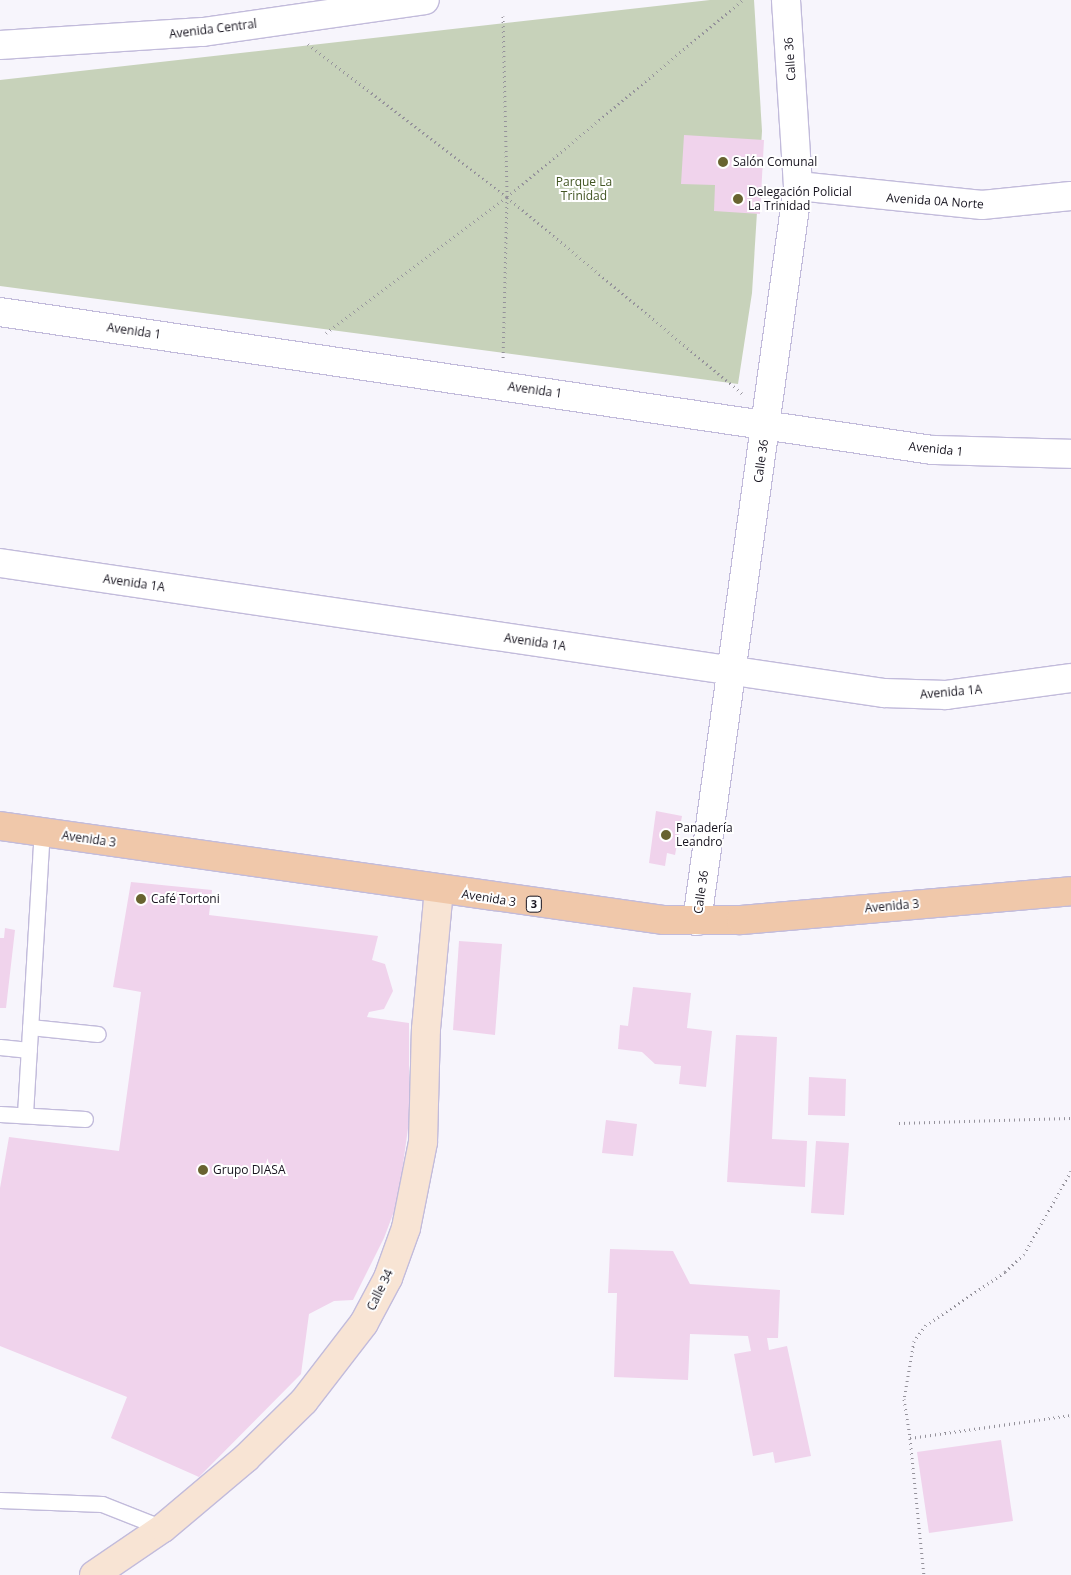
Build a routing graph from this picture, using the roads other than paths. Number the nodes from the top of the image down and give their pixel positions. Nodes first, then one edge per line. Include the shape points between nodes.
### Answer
1 (425, 0) edge
2 (786, 0) edge
3 (0, 46) edge
4 (798, 186) junction
5 (1071, 196) edge
6 (0, 312) edge
7 (767, 425) junction
8 (1071, 454) edge
9 (0, 563) edge
10 (731, 670) junction
11 (1071, 678) edge
12 (0, 826) edge
13 (42, 832) junction
14 (439, 890) junction
15 (1071, 891) edge
16 (697, 921) junction
17 (30, 1026) junction
18 (98, 1034) dead end
19 (0, 1047) edge
20 (29, 1050) junction
21 (0, 1114) edge
22 (25, 1114) junction
23 (85, 1119) dead end
24 (0, 1500) edge
25 (162, 1528) junction
26 (94, 1575) edge

1 - 3 street, Avenida Central via 203,32
2 - 4 street, Calle 36
4 - 5 street, Avenida 0A Norte via 982,205
4 - 7 street, Calle 36
6 - 7 street, Avenida 1
7 - 8 street, Avenida 1 via 932,450
7 - 10 street, Calle 36
9 - 10 street, Avenida 1A
10 - 11 street, Avenida 1A via 926,696
10 - 16 street, Calle 36
12 - 13 main road, Avenida 3 / 3
13 - 14 main road, Avenida 3 / 3
13 - 17 lane
14 - 16 main road, Avenida 3 / 3 via 594,914
14 - 25 street, Calle 34 via 426,1029 423,1142 406,1228 388,1278 364,1323 304,1401 246,1458
15 - 16 main road, Avenida 3 / 3
17 - 18 lane
17 - 20 lane
19 - 20 lane
20 - 22 lane
21 - 22 lane
22 - 23 lane
24 - 25 lane via 102,1504
25 - 26 street, Calle 34

